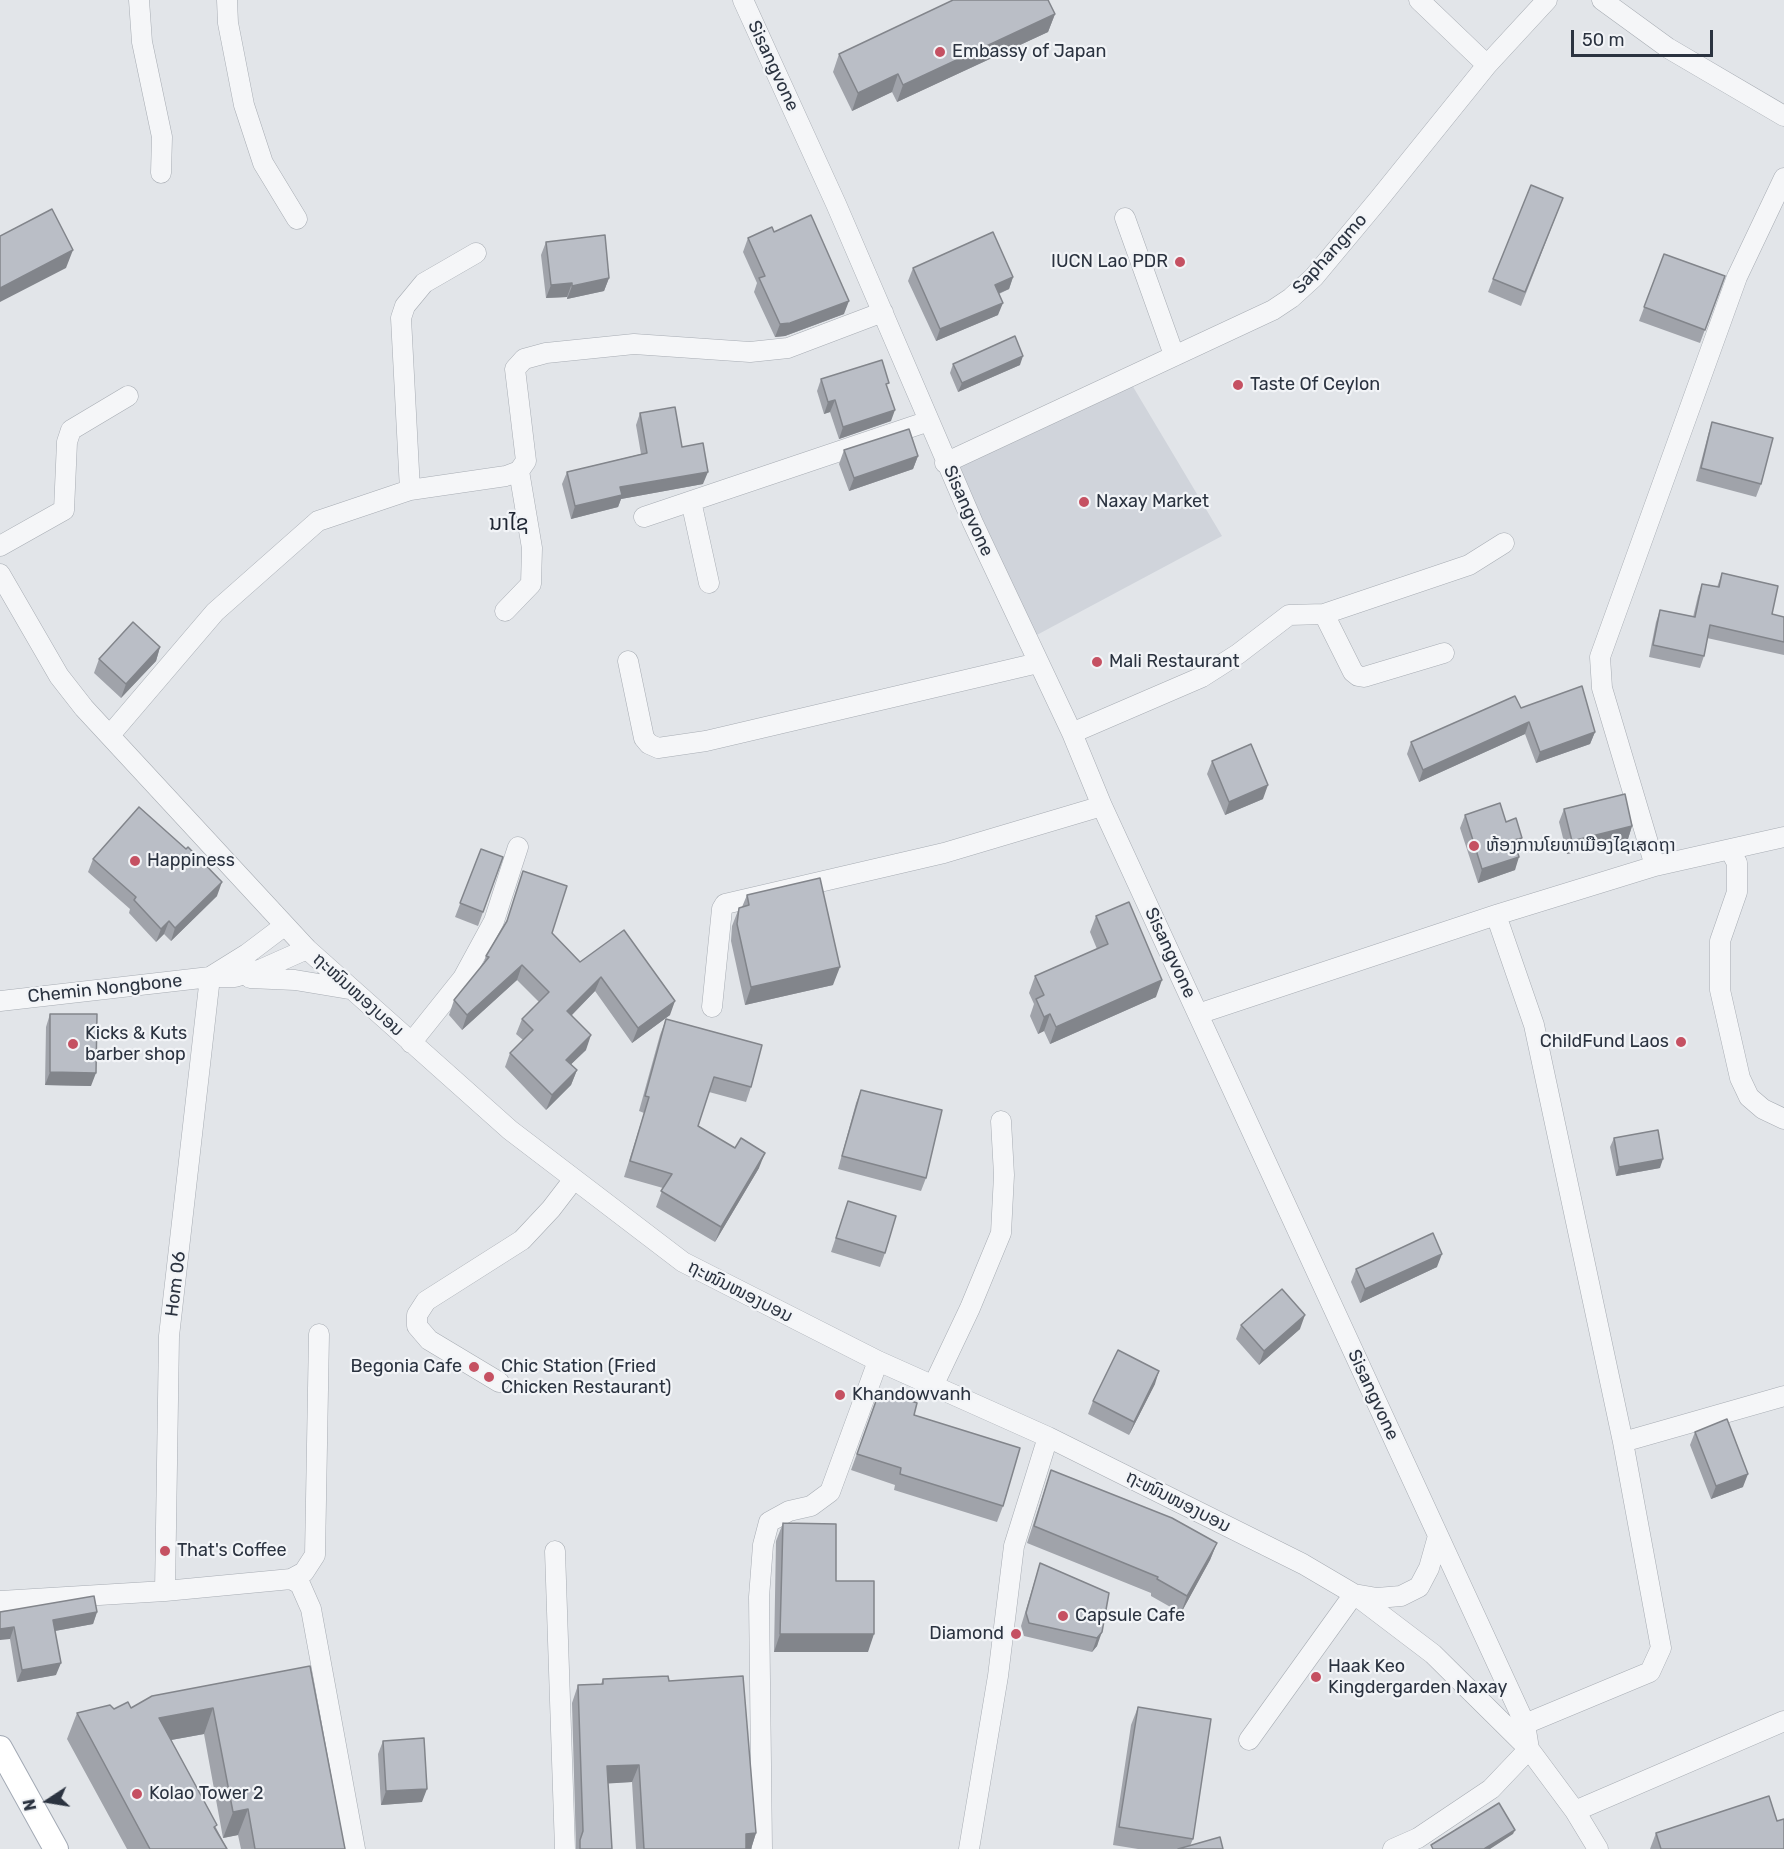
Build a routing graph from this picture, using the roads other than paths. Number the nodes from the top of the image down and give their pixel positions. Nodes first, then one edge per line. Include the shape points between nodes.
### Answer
1 (139, 0) edge
2 (227, 0) edge
3 (743, 0) edge
4 (1419, 0) edge
5 (1547, 0) edge
6 (1602, 0) edge
7 (1486, 65) junction
8 (1784, 116) edge
9 (161, 173) dead end
10 (1784, 178) edge
11 (1125, 218) dead end
12 (297, 219) dead end
13 (476, 253) dead end
14 (884, 312) junction
15 (1174, 355) junction
16 (128, 396) dead end
17 (929, 421) junction
18 (945, 463) junction
19 (519, 471) junction
20 (410, 490) junction
21 (692, 501) junction
22 (644, 517) dead end
23 (1504, 543) dead end
24 (0, 546) edge
25 (0, 574) edge
26 (709, 583) dead end
27 (5, 593) edge
28 (505, 611) dead end
29 (1324, 614) junction
30 (1444, 653) dead end
31 (628, 661) dead end
32 (1038, 663) junction
33 (1072, 734) junction
34 (110, 735) junction
35 (1102, 806) junction
36 (1784, 837) edge
37 (518, 847) dead end
38 (1730, 850) junction
39 (1656, 866) junction
40 (1496, 915) junction
41 (284, 926) junction
42 (307, 949) junction
43 (210, 977) junction
44 (235, 977) junction
45 (350, 990) junction
46 (0, 1001) edge
47 (712, 1007) dead end
48 (1198, 1014) junction
49 (411, 1043) junction
50 (1784, 1119) edge
51 (1001, 1121) dead end
52 (574, 1179) junction
53 (319, 1334) dead end
54 (878, 1360) junction
55 (499, 1382) dead end
56 (934, 1384) junction
57 (1784, 1396) edge
58 (1047, 1437) junction
59 (1623, 1442) junction
60 (1438, 1536) junction
61 (555, 1551) dead end
62 (291, 1579) junction
63 (165, 1592) junction
64 (1354, 1594) junction
65 (0, 1601) edge
66 (1784, 1721) edge
67 (1525, 1724) junction
68 (1249, 1740) dead end
69 (0, 1748) edge
70 (1529, 1749) junction
71 (1575, 1811) junction
72 (57, 1849) edge
73 (355, 1849) edge
74 (565, 1849) edge
75 (762, 1849) edge
76 (969, 1849) edge
77 (1393, 1849) edge
78 (1598, 1849) edge

1 - 9 street via 142,42 162,137
2 - 12 street via 244,105 263,163
3 - 14 street, Sisangvone
4 - 7 street
5 - 7 street, Saphangmo
6 - 8 street via 1668,48
7 - 15 street, Saphangmo via 1314,277 1273,310
10 - 39 street via 1737,277 1600,657 1602,688
11 - 15 street
13 - 20 street via 424,284 405,306 401,318
14 - 17 street, Sisangvone
14 - 19 street via 788,348 750,352 634,344 524,359 515,369 526,461
15 - 18 street, Saphangmo
16 - 24 street via 71,430 64,510
17 - 18 street, Sisangvone
17 - 21 street
18 - 32 street, Sisangvone
19 - 20 street
19 - 28 street via 532,548 531,584
20 - 34 street via 318,521 215,612
21 - 22 street
21 - 26 street
23 - 29 street via 1469,565
25 - 27 street, ຖະໜົນໜອງບອນ
27 - 34 street, ຖະໜົນໜອງບອນ via 59,676
29 - 30 street via 1358,676
29 - 33 street via 1289,615 1202,677
31 - 32 street via 645,738 658,748 706,741
32 - 33 street, Sisangvone
33 - 35 street, Sisangvone
34 - 41 street, ຖະໜົນໜອງບອນ
35 - 47 street via 944,853 725,904
35 - 48 street, Sisangvone
36 - 38 street
37 - 49 street via 494,921 463,978
38 - 39 street
38 - 50 street via 1737,863 1737,892 1720,941 1720,990 1740,1078 1749,1097
39 - 40 street
40 - 48 street
40 - 59 street via 1534,1025
41 - 42 street, ຖະໜົນໜອງບອນ
41 - 43 street, Chemin Nongbone
42 - 44 street, Chemin Nongbone
42 - 45 street, ຖະໜົນໜອງບອນ
43 - 44 street, Chemin Nongbone
43 - 46 street, Chemin Nongbone
43 - 63 street, Hom 06 via 170,1335
44 - 45 street via 295,980
45 - 49 street, ຖະໜົນໜອງບອນ
48 - 60 street, Sisangvone
49 - 52 street, ຖະໜົນໜອງບອນ via 510,1130
51 - 56 street via 1001,1233
52 - 54 street, ຖະໜົນໜອງບອນ via 683,1262
52 - 55 street via 522,1240 426,1301 417,1314 417,1326 429,1340
53 - 62 street via 315,1555 304,1572
54 - 56 street, ຖະໜົນໜອງບອນ
54 - 75 street via 830,1492 811,1506 789,1511 769,1522 763,1545 759,1597
56 - 58 street, ຖະໜົນໜອງບອນ
57 - 59 street
58 - 64 street, ຖະໜົນໜອງບອນ via 1303,1564
58 - 76 street via 1014,1546 998,1676
59 - 67 street via 1661,1648 1659,1658 1650,1672
60 - 64 street via 1419,1587 1401,1596 1377,1598
60 - 67 street, Sisangvone
61 - 74 street
62 - 63 street
62 - 73 street via 300,1584 311,1609
63 - 65 street
64 - 68 street
64 - 70 street, ຖະໜົນໜອງບອນ via 1433,1654
66 - 71 street
67 - 70 street, Sisangvone
69 - 72 main road
70 - 71 street, ຖະໜົນໜອງບອນ
70 - 77 street via 1491,1789 1418,1838
71 - 78 street, ຖະໜົນໜອງບອນ

